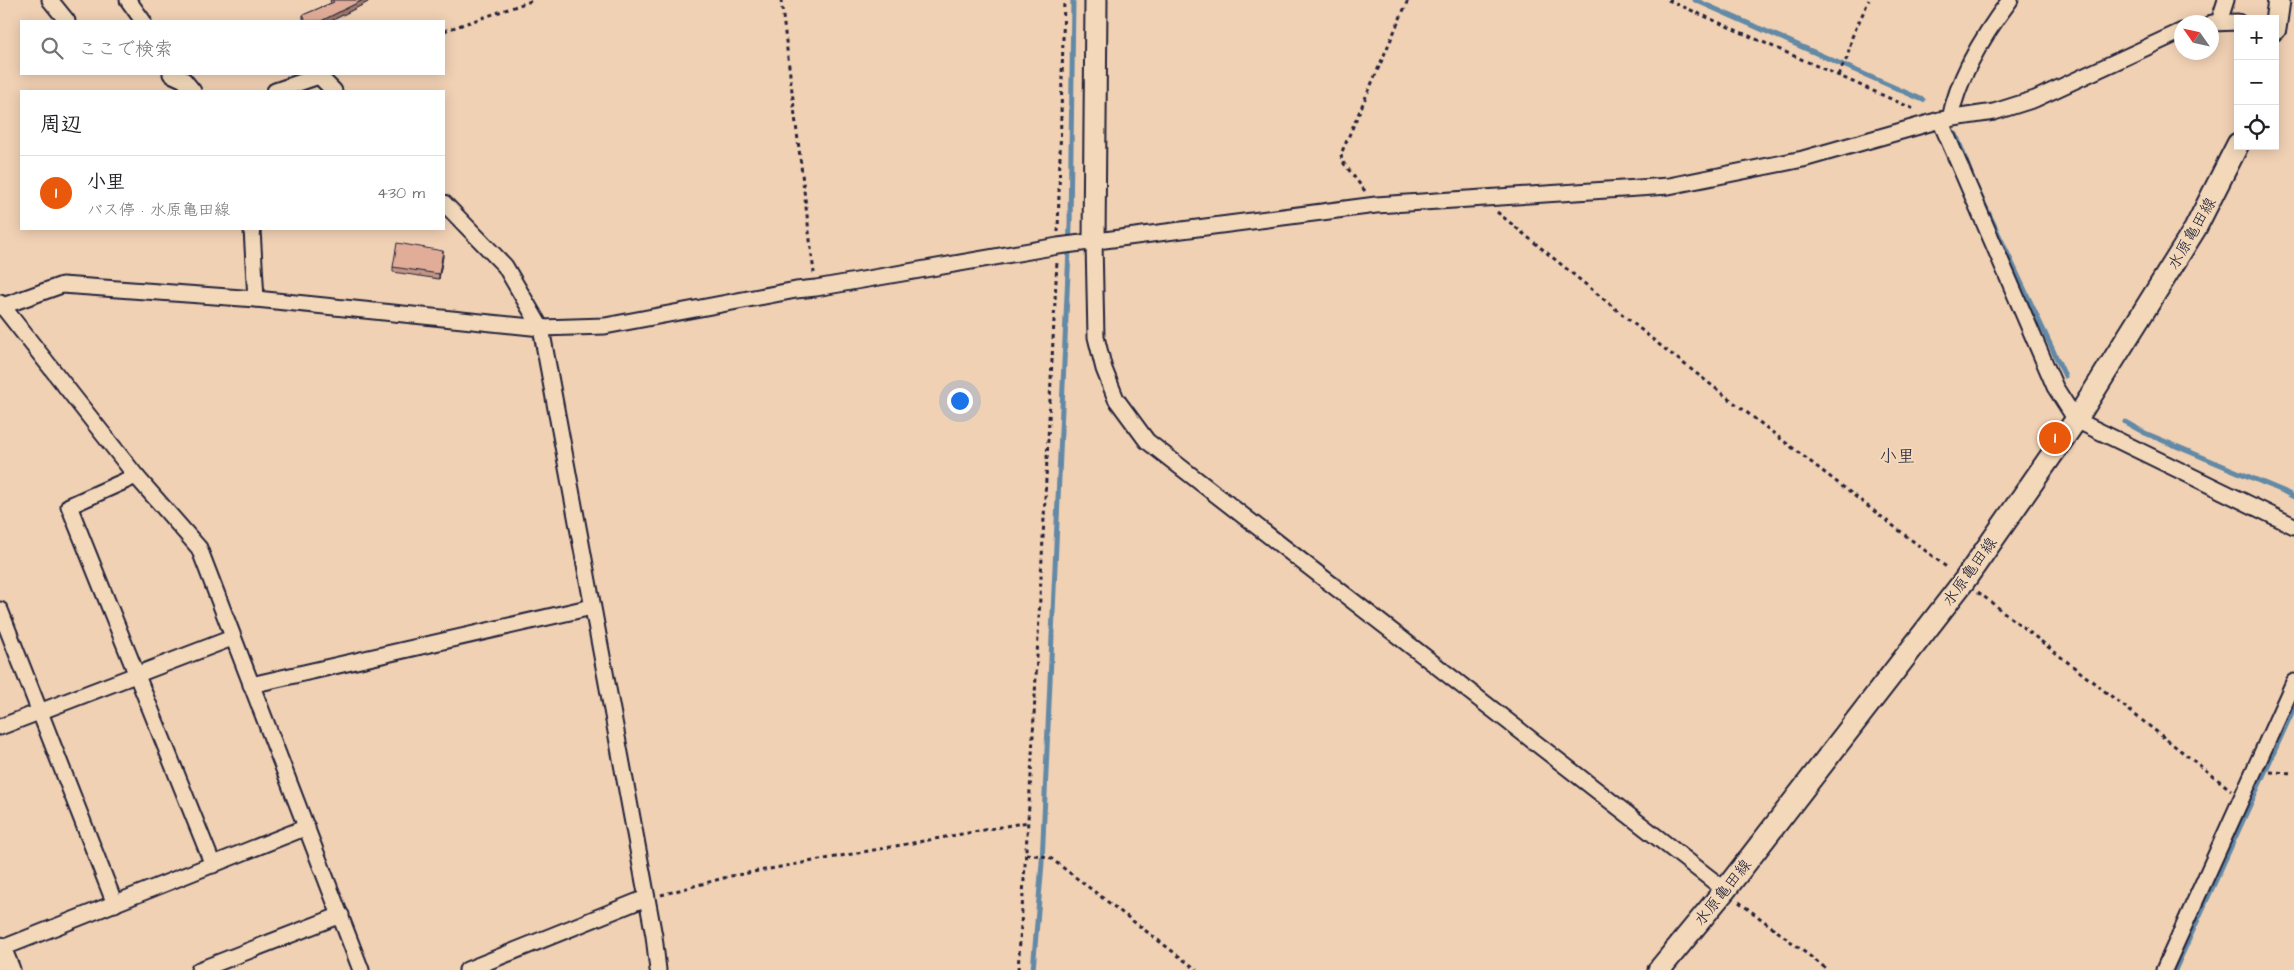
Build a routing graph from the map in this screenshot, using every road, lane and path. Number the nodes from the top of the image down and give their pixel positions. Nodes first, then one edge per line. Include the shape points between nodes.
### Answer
1 (50, 0) edge
2 (128, 0) edge
3 (534, 0) edge
4 (781, 0) edge
5 (1064, 0) edge
6 (1096, 0) edge
7 (1408, 0) edge
8 (1668, 0) edge
9 (1868, 0) edge
10 (2010, 0) edge
11 (2226, 0) edge
12 (2219, 15) edge
13 (65, 20) edge
14 (142, 20) edge
15 (2234, 22) edge
16 (2219, 23) edge
17 (445, 32) edge
18 (2174, 35) edge
19 (1838, 75) junction
20 (278, 90) edge
21 (333, 90) edge
22 (1945, 119) junction
23 (2235, 150) edge
24 (1484, 197) junction
25 (445, 204) edge
26 (1376, 205) junction
27 (252, 230) edge
28 (1094, 242) junction
29 (1058, 246) junction
30 (816, 288) junction
31 (256, 299) junction
32 (1, 305) edge
33 (541, 328) junction
34 (2076, 420) junction
35 (136, 476) junction
36 (2294, 526) edge
37 (1964, 581) junction
38 (592, 607) junction
39 (0, 610) edge
40 (232, 638) junction
41 (137, 674) junction
42 (2294, 682) edge
43 (251, 685) junction
44 (41, 711) junction
45 (0, 727) edge
46 (2272, 773) dead end
47 (2294, 773) edge
48 (2242, 796) junction
49 (1028, 822) junction
50 (307, 827) junction
51 (1026, 854) junction
52 (213, 865) junction
53 (1725, 890) junction
54 (646, 898) junction
55 (115, 904) junction
56 (341, 915) junction
57 (0, 948) edge
58 (9, 970) edge
59 (199, 970) edge
60 (361, 970) edge
61 (467, 970) edge
62 (658, 970) edge
63 (1018, 970) edge
64 (1197, 970) edge
65 (1659, 970) edge
66 (1828, 970) edge
67 (2164, 970) edge

1 - 13 street
2 - 14 street
3 - 17 path
4 - 30 path
5 - 29 path
6 - 28 main road
7 - 26 path via 1341,154 1342,161
8 - 19 path
9 - 19 path
10 - 22 street via 1961,80
11 - 12 street
15 - 16 street
18 - 22 street via 2035,99 1994,112
19 - 22 path
20 - 21 street via 319,76
22 - 24 street via 1803,159 1669,186
22 - 34 street via 2055,387
23 - 34 main road, 水原亀田線 via 2195,230
24 - 26 street
24 - 37 path via 1492,208 1662,346
25 - 33 street via 505,266
26 - 28 street
27 - 31 street
28 - 29 street
28 - 53 street via 1096,337 1104,369 1116,398 1147,441
29 - 30 street
29 - 49 path
30 - 33 street via 605,326
31 - 32 street via 62,285
31 - 33 street
32 - 35 street
33 - 38 street
34 - 36 street
34 - 37 main road, 水原亀田線
35 - 40 street via 199,548
35 - 41 street via 69,506
37 - 48 path via 2223,786
37 - 53 main road, 水原亀田線
38 - 43 street
38 - 54 street
39 - 44 street
40 - 41 street
40 - 43 street
41 - 44 street
41 - 52 street
42 - 48 street
43 - 50 street
44 - 45 street
44 - 55 street
46 - 47 path
48 - 67 street
49 - 51 path
49 - 54 path via 731,876
50 - 52 street
50 - 56 street
51 - 63 path
51 - 64 path via 1049,857
52 - 55 street
53 - 65 main road, 水原亀田線
53 - 66 path
54 - 61 street
54 - 62 street
55 - 57 street
56 - 59 street
56 - 60 street
57 - 58 main road

